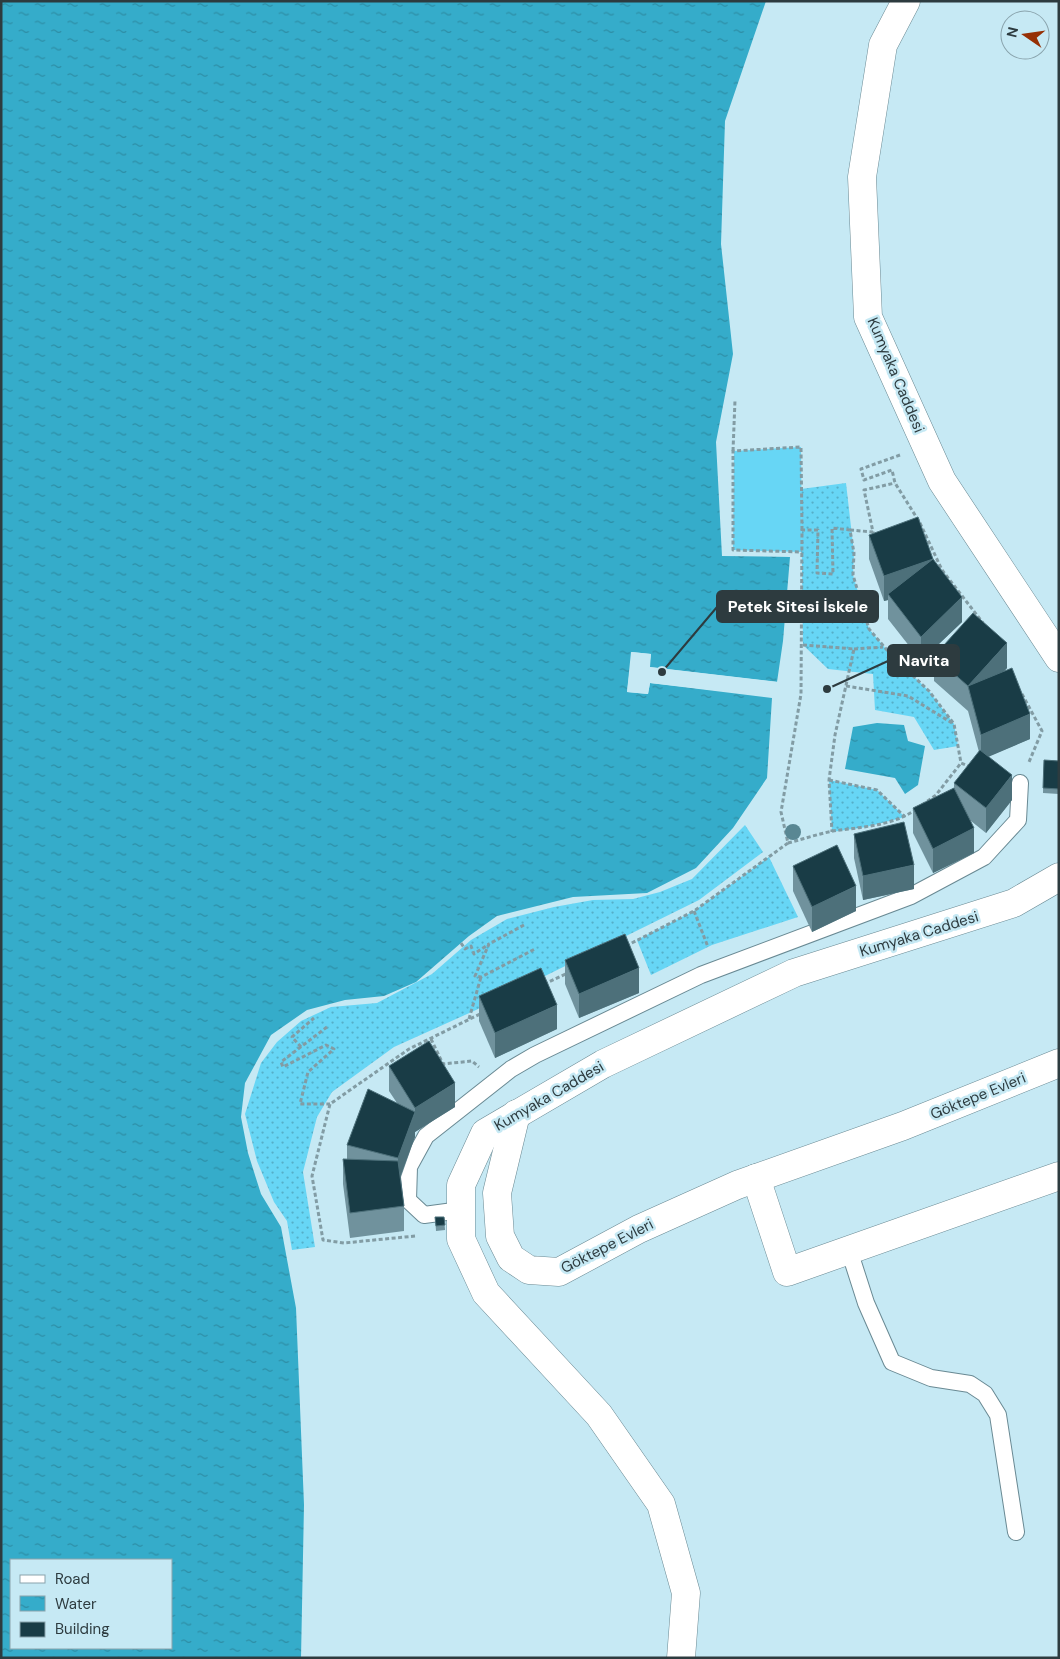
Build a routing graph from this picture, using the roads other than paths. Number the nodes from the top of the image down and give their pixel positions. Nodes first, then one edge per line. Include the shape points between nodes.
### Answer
1 (906, 1) edge
2 (1059, 658) edge
3 (1020, 782) road end
4 (1059, 877) edge
5 (1059, 1063) edge
6 (516, 1114) junction
7 (1059, 1176) edge
8 (756, 1178) junction
9 (460, 1210) junction
10 (849, 1250) junction
11 (1016, 1532) dead end
12 (681, 1658) edge

1 - 2 main road, Kumyaka Caddesi via 884,45 862,178 868,317 942,481
3 - 9 lane via 1018,820 984,858 910,896 717,969 634,1006 535,1055 495,1081 426,1136 409,1167 408,1200 424,1214
4 - 6 main road, Kumyaka Caddesi via 1014,903 794,973 603,1064
5 - 8 main road, Göktepe Evleri via 903,1126
6 - 8 main road, Göktepe Evleri via 497,1193 500,1236 512,1258 529,1270 559,1272 639,1229
6 - 9 main road, Kumyaka Caddesi via 485,1133 460,1184
7 - 10 main road
8 - 10 main road via 787,1272
9 - 12 main road, Kumyaka Caddesi via 461,1239 486,1293 599,1415 661,1504 686,1592
10 - 11 lane via 866,1303 892,1362 931,1378 970,1384 985,1394 998,1415

